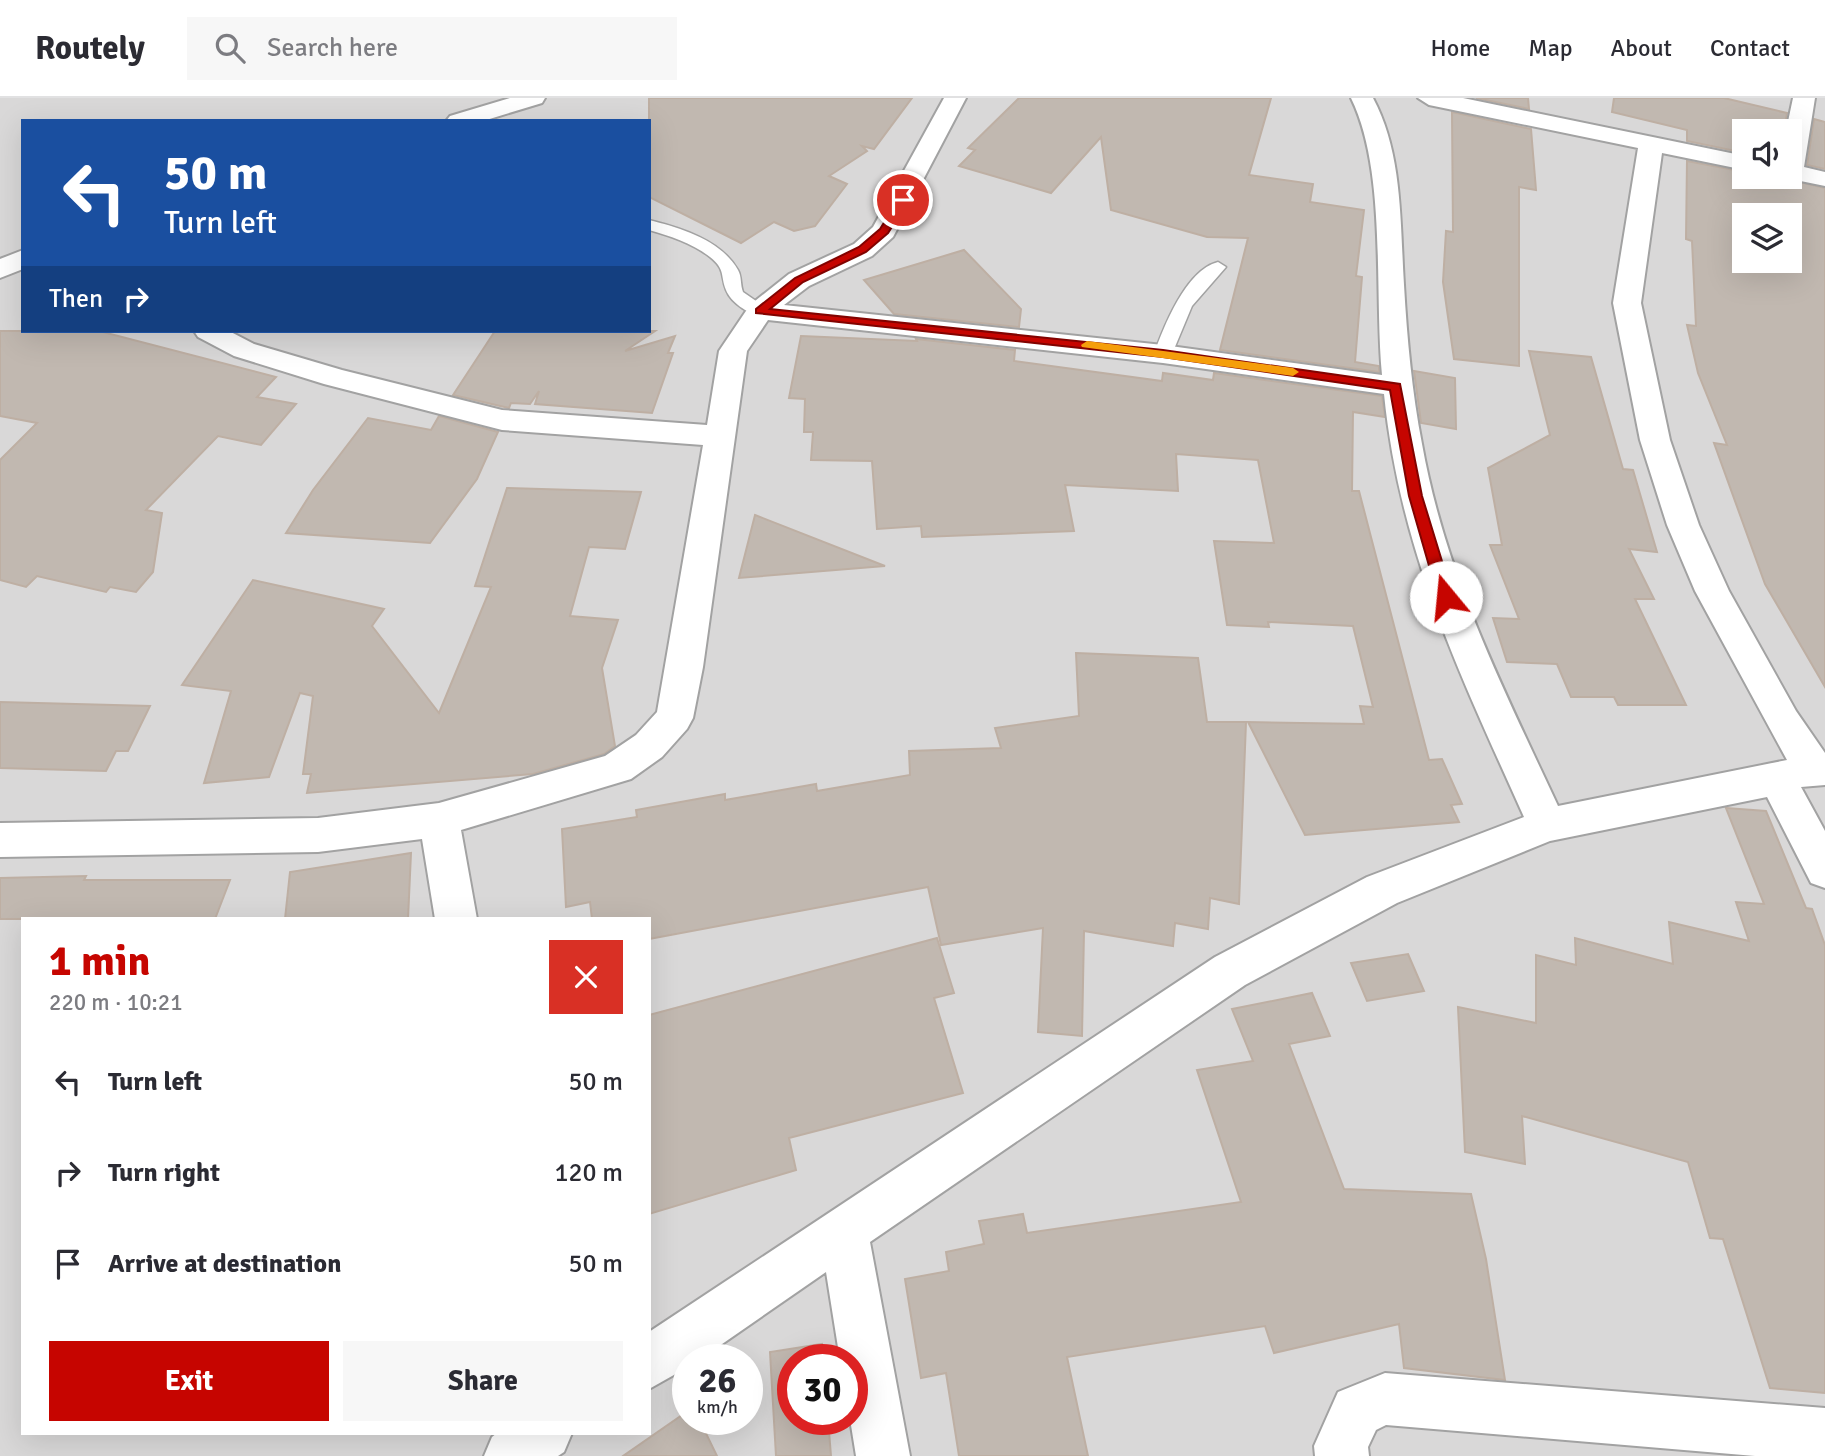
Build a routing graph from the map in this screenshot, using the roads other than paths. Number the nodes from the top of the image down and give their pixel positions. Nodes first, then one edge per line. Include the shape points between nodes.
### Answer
1 (534, 98) edge
2 (955, 98) edge
3 (1362, 98) edge
4 (1429, 98) edge
5 (1804, 98) edge
6 (465, 119) edge
7 (1800, 119) edge
8 (1651, 145) junction
9 (1732, 161) edge
10 (1802, 174) edge
11 (1825, 179) edge
12 (651, 226) edge
13 (21, 259) edge
14 (1218, 267) dead end
15 (0, 270) edge
16 (760, 311) junction
17 (212, 333) edge
18 (1163, 354) junction
19 (1396, 386) junction
20 (720, 436) junction
21 (1805, 772) edge
22 (439, 820) junction
23 (1547, 825) junction
24 (0, 840) edge
25 (1825, 870) edge
26 (456, 917) edge
27 (844, 1231) junction
28 (651, 1362) edge
29 (542, 1435) edge
30 (1825, 1435) edge
31 (511, 1456) edge
32 (883, 1456) edge
33 (1342, 1456) edge

1 - 6 street
2 - 16 street via 884,231 863,250 799,280
3 - 19 street via 1371,116 1381,163
4 - 8 street
5 - 7 street
8 - 9 street
8 - 21 street via 1627,303 1637,368 1682,525
10 - 11 street
12 - 16 lane via 704,247 722,260 734,278 737,296
13 - 15 street
14 - 18 lane via 1200,280 1176,314
16 - 18 street
16 - 20 street via 733,351
17 - 20 street via 244,349 321,373 502,420
18 - 19 street
19 - 23 street via 1416,496 1446,597
20 - 22 street via 674,718 649,746 617,768
21 - 23 street
21 - 25 street
22 - 24 street via 318,835
22 - 26 street
23 - 27 street via 1382,890 1230,971
27 - 28 street
27 - 32 street
29 - 31 street
30 - 33 street via 1385,1399 1357,1411 1341,1446

